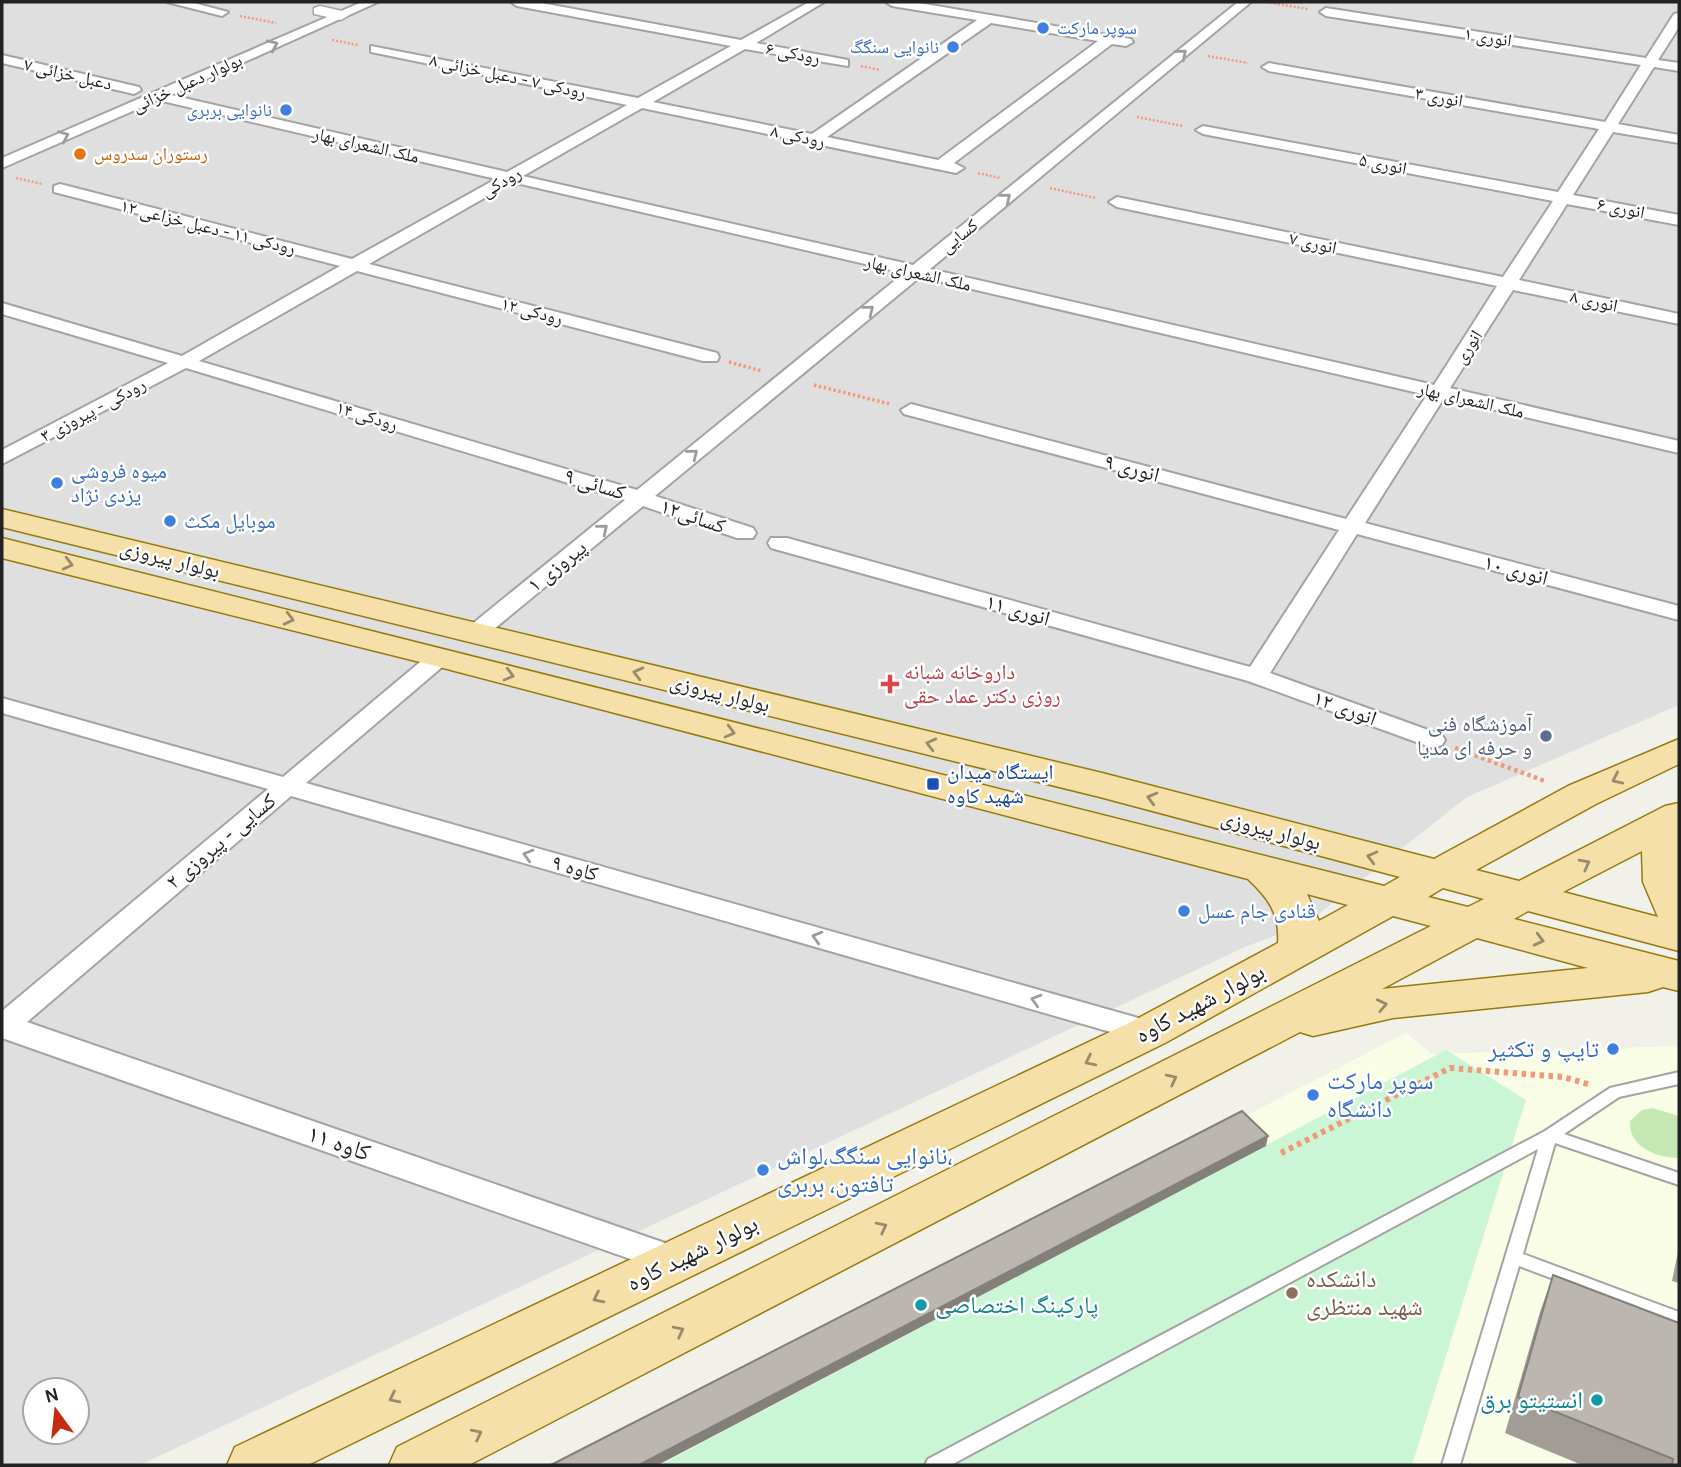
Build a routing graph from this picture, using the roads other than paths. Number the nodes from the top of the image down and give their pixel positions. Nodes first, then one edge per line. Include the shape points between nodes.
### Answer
1 (173, 2) edge
2 (372, 2) edge
3 (517, 2) edge
4 (818, 2) edge
5 (892, 2) edge
6 (1245, 2) edge
7 (341, 9) edge
8 (320, 11) joint
9 (222, 12) road end
10 (1326, 12) road end
11 (1679, 17) edge
12 (989, 18) junction
13 (1110, 39) junction
14 (1126, 42) dead end
15 (744, 44) junction
16 (376, 49) road end
17 (2, 59) edge
18 (843, 62) dead end
19 (1650, 62) junction
20 (1269, 67) dead end
21 (1679, 67) edge
22 (134, 90) junction
23 (158, 96) junction
24 (639, 103) junction
25 (1609, 127) junction
26 (1203, 130) road end
27 (1679, 138) edge
28 (815, 139) junction
29 (2, 146) edge
30 (2, 163) edge
31 (508, 178) junction
32 (60, 189) road end
33 (1564, 197) junction
34 (1117, 202) dead end
35 (1679, 219) edge
36 (355, 265) junction
37 (916, 272) junction
38 (1508, 284) junction
39 (2, 308) edge
40 (1679, 318) edge
41 (710, 357) dead end
42 (184, 362) junction
43 (1439, 392) junction
44 (911, 410) dead end
45 (1679, 447) edge
46 (2, 458) edge
47 (550, 471) joint
48 (641, 498) junction
49 (2, 519) edge
50 (1353, 527) junction
51 (745, 533) dead end
52 (779, 543) dead end
53 (2, 548) edge
54 (1679, 613) edge
55 (474, 634) junction
56 (440, 657) junction
57 (1256, 676) junction
58 (2, 705) edge
59 (1433, 740) road end
60 (1679, 750) edge
61 (287, 786) junction
62 (1673, 818) edge
63 (1262, 869) junction
64 (1438, 874) junction
65 (1524, 896) junction
66 (1388, 901) junction
67 (1679, 917) edge
68 (1473, 922) junction
69 (1298, 950) junction
70 (1677, 962) edge
71 (2, 1025) edge
72 (1268, 1030) junction
73 (1149, 1032) junction
74 (1679, 1078) edge
75 (1550, 1135) junction
76 (1679, 1180) edge
77 (1513, 1257) junction
78 (676, 1261) junction
79 (1679, 1319) edge
80 (254, 1465) edge
81 (416, 1465) edge
82 (934, 1465) edge
83 (1451, 1465) edge

1 - 9 street
2 - 7 street, بولوار دعبل خزائی
3 - 15 street, رودکی ۶
4 - 15 street, رودکی
5 - 12 street
37 -> 6 street, کسایی
7 - 8 street
23 -> 7 street, بولوار دعبل خزائی via 300,33
8 - 22 street, بولوار دعبل خزائی
10 - 19 street, انوری ۱
11 - 19 street, انوری
12 - 13 street
12 - 28 street
13 - 14 street
13 - 28 street, رودکی ۸ via 949,167
15 - 18 street, رودکی ۶
15 - 24 street, رودکی
16 - 24 street, رودکی ۷ - دعبل خزائی ۸
17 - 22 street, دعبل خزائی ۷
19 - 21 street, انوری ۱
19 - 25 street, انوری
20 - 25 street, انوری ۳
22 - 29 street, بولوار دعبل خزائی
30 -> 23 street, بولوار دعبل خزائی
23 - 31 street, ملک الشعرای بهار
24 - 28 street, رودکی ۸
24 - 31 street, رودکی
25 - 27 street, انوری ۳
25 - 33 street, انوری
26 - 33 street, انوری ۵
31 - 36 street, رودکی
31 - 37 street, ملک الشعرای بهار
32 - 36 street, رودکی ۱۱ - دعبل خزاعی ۱۲
33 - 35 street, انوری ۶
33 - 38 street, انوری
34 - 38 street, انوری ۷
36 - 41 street, رودکی ۱۲
36 - 42 street, رودکی
37 - 43 street, ملک الشعرای بهار
48 -> 37 street, کسایی
38 - 40 street, انوری ۸
38 - 43 street, انوری
39 - 42 street, رودکی ۱۴
42 - 46 street, رودکی - پیروزی ۳
42 - 47 street, رودکی ۱۴
43 - 45 street, ملک الشعرای بهار
43 - 50 street, انوری
44 - 50 street, انوری ۹
47 - 48 street, کسائی ۹
48 - 51 street, کسائی۱۲
55 -> 48 street, پیروزی ۱
49 - 55 main road, بولوار پیروزی
50 - 54 street, انوری ۱۰
50 - 57 street, انوری
52 - 57 street, انوری ۱۱
53 -> 56 main road, بولوار پیروزی
64 -> 55 main road, بولوار پیروزی via 1102,785
56 - 61 street, کسایی - پیروزی ۲
56 -> 63 main road, بولوار پیروزی
57 - 59 street, انوری ۱۲
58 - 61 street, کاوه ۹
60 -> 64 main road via 1582,795
61 - 71 street, کسایی - پیروزی ۲
73 -> 61 street, کاوه ۹
65 -> 62 main road
62 - 67 main road via 1659,848 1661,877
63 - 66 main road, بولوار پیروزی
63 - 69 main road via 1286,891 1296,908 1301,925
64 - 65 main road, بولوار پیروزی
64 - 66 main road, بولوار شهید کاوه
65 - 68 main road
65 - 70 main road
66 - 68 main road, بولوار پیروزی
66 - 69 main road, بولوار شهید کاوه
68 -> 70 main road
68 - 72 main road
69 - 73 main road, بولوار شهید کاوه
72 -> 70 main road via 1393,1002
71 - 78 street, کاوه ۱۱
81 -> 72 main road
73 -> 78 main road, بولوار شهید کاوه
74 - 75 lane via 1615,1092
75 - 76 lane
75 - 77 lane
75 - 82 lane
77 - 79 lane
77 - 83 lane
78 -> 80 main road, بولوار شهید کاوه

